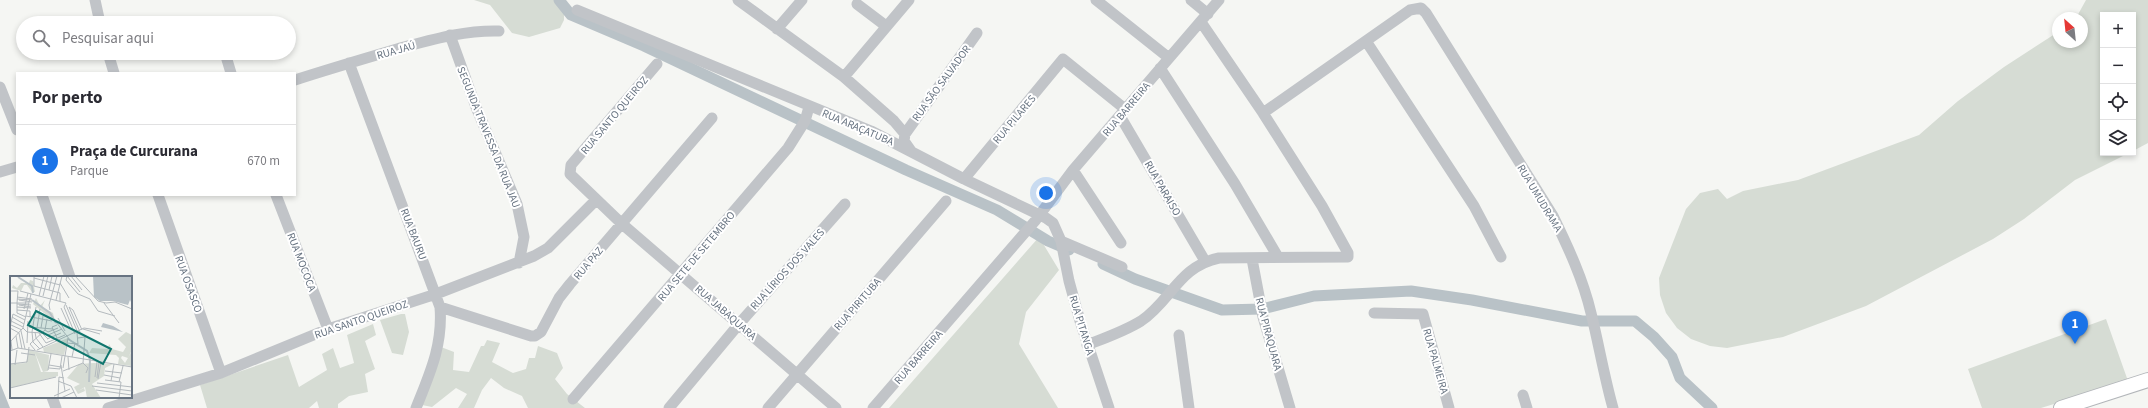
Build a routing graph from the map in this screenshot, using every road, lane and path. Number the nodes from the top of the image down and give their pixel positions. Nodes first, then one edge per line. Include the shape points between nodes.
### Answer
1 (95, 0) edge
2 (738, 0) edge
3 (802, 0) edge
4 (909, 0) edge
5 (1096, 0) edge
6 (1191, 0) edge
7 (1219, 0) edge
8 (857, 4) dead end
9 (576, 10) dead end
10 (98, 16) edge
11 (1204, 18) junction
12 (886, 26) junction
13 (777, 29) junction
14 (499, 32) dead end
15 (977, 33) dead end
16 (450, 35) junction
17 (1366, 41) junction
18 (1169, 58) junction
19 (110, 60) edge
20 (227, 60) edge
21 (349, 63) junction
22 (657, 64) dead end
23 (1160, 68) junction
24 (114, 72) edge
25 (231, 72) edge
26 (844, 77) junction
27 (296, 80) edge
28 (0, 87) edge
29 (809, 107) junction
30 (1123, 113) junction
31 (1262, 113) junction
32 (712, 118) dead end
33 (16, 127) edge
34 (905, 134) junction
35 (911, 151) junction
36 (571, 165) joint
37 (16, 166) edge
38 (1073, 170) junction
39 (0, 172) edge
40 (964, 179) junction
41 (42, 196) edge
42 (158, 196) edge
43 (276, 196) edge
44 (596, 200) junction
45 (946, 201) dead end
46 (845, 204) dead end
47 (1037, 218) junction
48 (621, 223) junction
49 (1061, 241) junction
50 (1121, 243) dead end
51 (1502, 257) dead end
52 (1252, 258) junction
53 (1278, 258) junction
54 (1205, 261) junction
55 (519, 263) junction
56 (1122, 267) dead end
57 (681, 274) junction
58 (70, 276) edge
59 (436, 294) junction
60 (440, 307) junction
61 (1374, 313) dead end
62 (739, 324) junction
63 (328, 329) junction
64 (1179, 335) dead end
65 (1087, 345) junction
66 (221, 373) junction
67 (798, 373) junction
68 (2148, 380) edge
69 (1523, 395) dead end
70 (52, 398) edge
71 (573, 399) dead end
72 (112, 405) edge
73 (2084, 405) edge
74 (56, 408) edge
75 (416, 408) edge
76 (670, 408) edge
77 (768, 408) edge
78 (836, 408) edge
79 (873, 408) edge
80 (1109, 408) edge
81 (1189, 408) edge
82 (1290, 408) edge
83 (1449, 408) edge
84 (1527, 408) edge
85 (1613, 408) edge
86 (2061, 408) edge

1 - 10 street
2 - 13 street
3 - 13 street
4 - 12 street
5 - 18 street
6 - 11 street
7 - 11 street, RUA BARREIRA
8 - 12 street
9 - 29 street, RUA ARAÇATUBA
11 - 18 street, RUA BARREIRA
11 - 31 street
12 - 26 street
13 - 26 street
14 - 16 street, RUA JAÚ
15 - 34 street, RUA SÃO SALVADOR
16 - 21 street, RUA JAÚ
16 - 55 street, SEGUNDA TRAVESSA DA RUA JAU via 476,107 517,204 524,237
17 - 31 street
17 - 51 street via 1474,206
17 - 85 street, RUA UMUDRAMA via 1410,10 1421,8 1426,13 1553,216 1568,246 1591,312 1601,366
18 - 23 street, RUA BARREIRA
19 - 24 street
20 - 25 street
21 - 27 street, RUA JAÚ
21 - 59 street, RUA BAURU
22 - 36 street, RUA SANTO QUEIROZ
23 - 30 street, RUA BARREIRA
23 - 53 street via 1235,184
26 - 34 street
28 - 33 street
29 - 35 street, RUA ARAÇATUBA via 871,131
29 - 57 street, RUA SETE DE SETEMBRO via 805,121 788,148
30 - 38 street, RUA BARREIRA
30 - 40 street, RUA PILARES via 1063,59
30 - 54 street, RUA PARAISO
31 - 53 street via 1322,206 1348,253 1348,257
32 - 48 street, RUA PAZ
34 - 35 street via 904,141
35 - 40 street, RUA ARAÇATUBA
36 - 44 street, RUA JABAQUARA via 570,174 574,180
37 - 39 street
38 - 47 street, RUA BARREIRA
38 - 50 street
40 - 47 street, RUA ARAÇATUBA
41 - 58 street
42 - 66 street, RUA OSASCO
43 - 63 street, RUA MOCOCA
44 - 48 street, RUA JABAQUARA
44 - 55 street, RUA SANTO QUEIROZ via 548,248
45 - 67 street, RUA PIRITUBA
46 - 62 street, RUA LÍRIOS DOS VALES
47 - 49 street, RUA ARAÇATUBA via 1053,223
47 - 79 street, RUA BARREIRA
48 - 57 street, RUA JABAQUARA
48 - 60 street, RUA PAZ via 559,298 543,328 535,336
49 - 56 street
49 - 65 street, RUA PITANGA
52 - 53 street
52 - 54 street via 1219,258
52 - 82 street, RUA PIRAQUARA via 1263,317
54 - 65 street via 1174,286 1141,321
55 - 59 street, RUA SANTO QUEIROZ
57 - 62 street, RUA JABAQUARA
57 - 71 street, RUA SETE DE SETEMBRO
59 - 60 street, RUA BAURU
59 - 63 street, RUA SANTO QUEIROZ
60 - 75 street, RUA BAURU via 442,327 439,345
61 - 83 street, RUA PALMEIRA via 1423,314
62 - 67 street, RUA JABAQUARA
62 - 76 street, RUA LÍRIOS DOS VALES
63 - 66 street, RUA SANTO QUEIROZ
64 - 81 street
65 - 80 street, RUA PITANGA
66 - 72 street, RUA SANTO QUEIROZ
67 - 77 street, RUA PIRITUBA
67 - 78 street, RUA JABAQUARA
68 - 73 main road
69 - 84 street
70 - 74 street
73 - 86 main road

